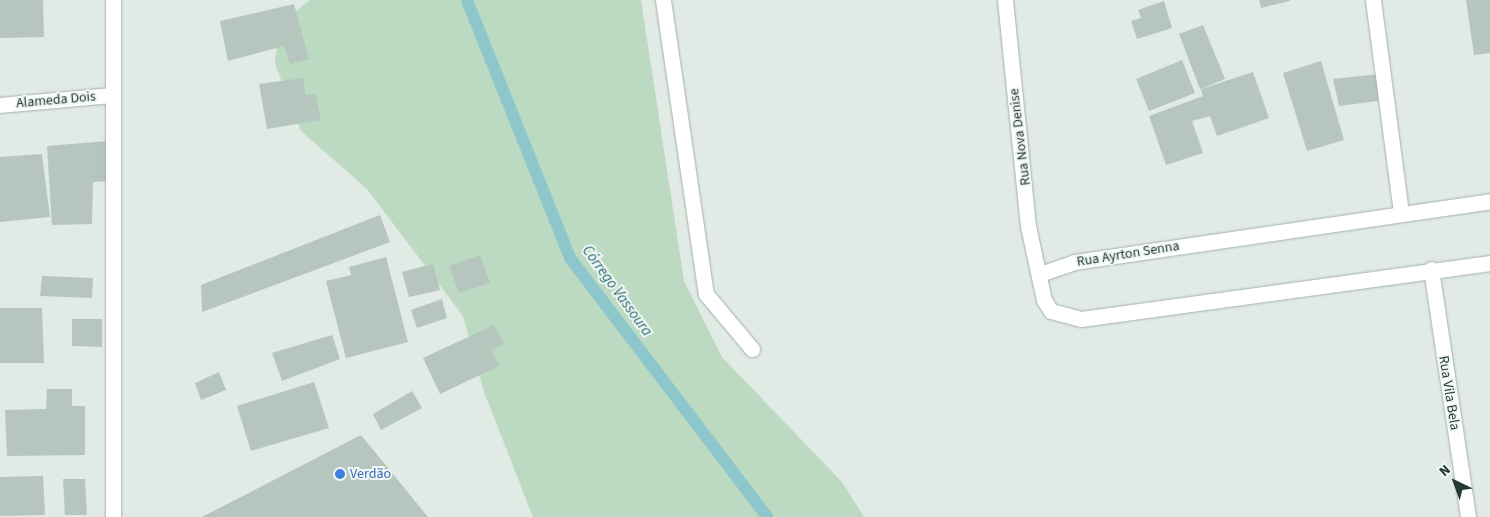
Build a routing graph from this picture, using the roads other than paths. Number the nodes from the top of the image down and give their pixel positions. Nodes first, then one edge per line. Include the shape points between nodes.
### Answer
1 (113, 0) edge
2 (663, 0) edge
3 (1005, 0) edge
4 (1374, 0) edge
5 (113, 95) junction
6 (0, 105) edge
7 (1490, 201) edge
8 (1402, 212) junction
9 (1490, 262) edge
10 (1431, 268) junction
11 (1040, 274) junction
12 (752, 349) dead end
13 (113, 517) edge
14 (1468, 517) edge

1 - 5 street
2 - 12 street via 706,294
3 - 11 street, Rua Nova Denise via 1028,226
4 - 8 street
5 - 6 street, Alameda Dois
5 - 13 street
7 - 8 street, Rua Ayrton Senna
8 - 11 street, Rua Ayrton Senna via 1074,262
9 - 10 street
10 - 11 street via 1081,319 1050,311 1044,300
10 - 14 street, Rua Vila Bela

